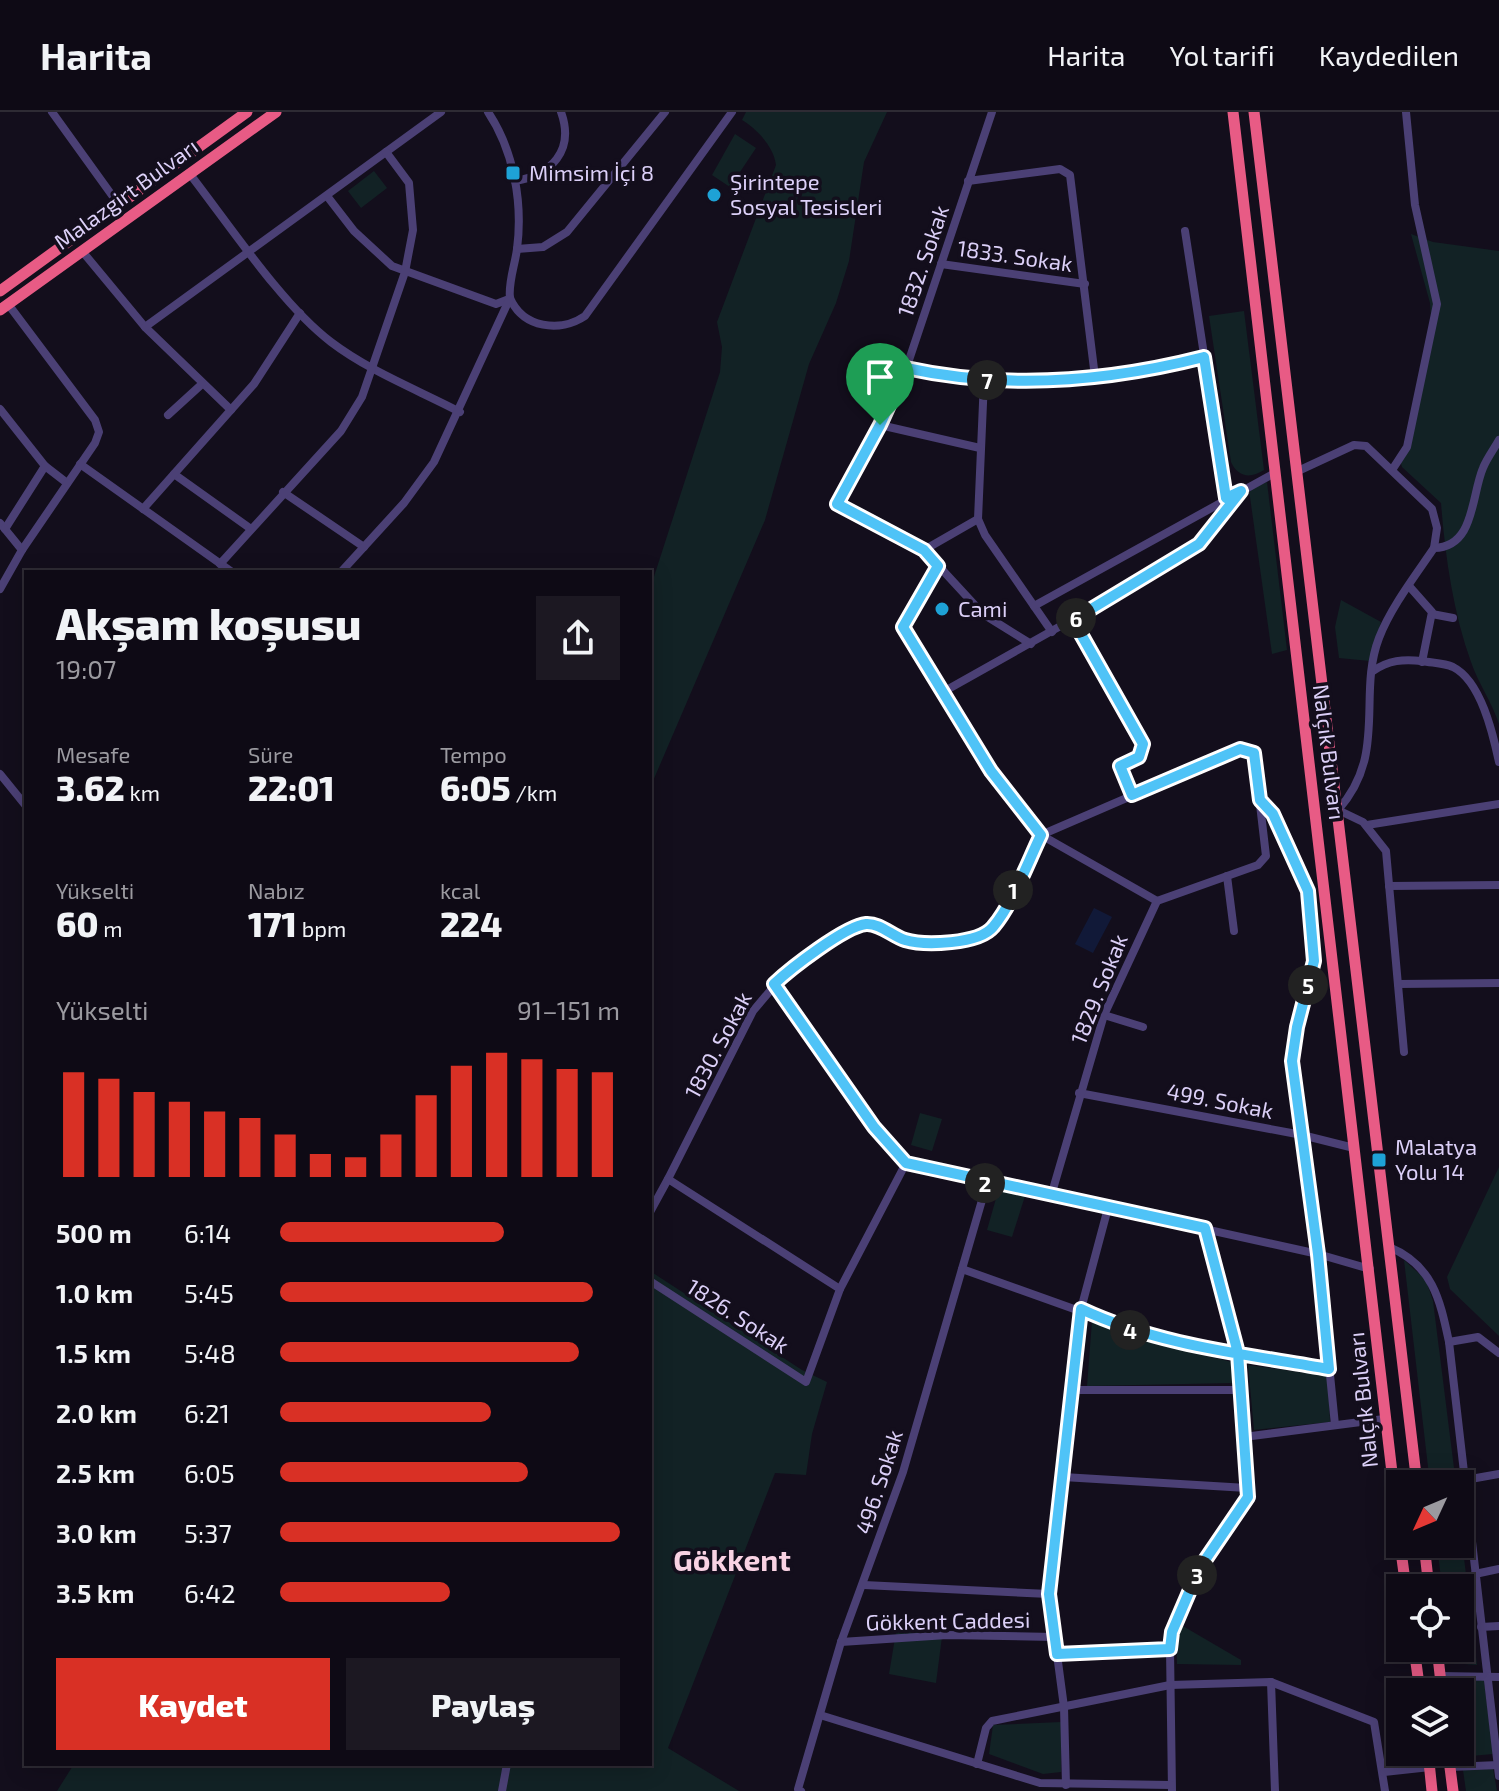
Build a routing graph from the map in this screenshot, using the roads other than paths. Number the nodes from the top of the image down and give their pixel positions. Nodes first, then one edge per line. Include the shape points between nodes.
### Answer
1 (52, 112) edge
2 (247, 112) edge
3 (276, 112) edge
4 (441, 112) edge
5 (488, 112) edge
6 (561, 112) edge
7 (665, 112) edge
8 (732, 112) edge
9 (992, 112) edge
10 (1233, 112) edge
11 (1254, 112) edge
12 (1406, 112) edge
13 (386, 152) junction
14 (189, 173) junction
15 (515, 181) junction
16 (968, 181) junction
17 (327, 196) junction
18 (119, 205) junction
19 (1185, 231) dead end
20 (517, 249) junction
21 (82, 251) junction
22 (251, 252) junction
23 (941, 264) junction
24 (405, 272) junction
25 (1085, 284) junction
26 (0, 291) edge
27 (510, 298) junction
28 (4, 307) edge
29 (300, 313) junction
30 (145, 327) junction
31 (1204, 357) junction
32 (374, 367) junction
33 (906, 368) junction
34 (1095, 377) junction
35 (984, 380) junction
36 (202, 384) junction
37 (0, 409) edge
38 (231, 410) junction
39 (460, 412) junction
40 (168, 415) dead end
41 (880, 425) junction
42 (1499, 440) edge
43 (980, 448) junction
44 (80, 464) junction
45 (45, 466) junction
46 (1392, 470) junction
47 (1298, 471) junction
48 (174, 474) junction
49 (1273, 474) junction
50 (67, 483) junction
51 (1241, 491) junction
52 (283, 492) junction
53 (1226, 498) junction
54 (143, 509) junction
55 (978, 519) junction
56 (2, 526) edge
57 (251, 529) junction
58 (364, 547) junction
59 (1434, 548) junction
60 (22, 550) junction
61 (924, 550) junction
62 (220, 564) junction
63 (938, 566) junction
64 (229, 570) edge
65 (343, 570) edge
66 (1409, 586) junction
67 (0, 589) edge
68 (1034, 606) junction
69 (1432, 614) junction
70 (1453, 618) dead end
71 (1073, 620) junction
72 (1052, 632) junction
73 (1031, 644) junction
74 (1422, 662) junction
75 (1373, 671) junction
76 (943, 692) junction
77 (1499, 762) edge
78 (0, 774) edge
79 (1132, 795) junction
80 (1260, 800) junction
81 (24, 804) edge
82 (1499, 804) edge
83 (1338, 810) junction
84 (1367, 825) junction
85 (1041, 835) junction
86 (1227, 876) junction
87 (1499, 885) edge
88 (1389, 886) junction
89 (1157, 901) junction
90 (1234, 931) dead end
91 (1499, 983) edge
92 (774, 984) junction
93 (1398, 984) junction
94 (1104, 1015) junction
95 (1143, 1027) dead end
96 (1404, 1052) dead end
97 (1079, 1093) junction
98 (1302, 1135) junction
99 (1354, 1148) junction
100 (906, 1163) junction
101 (668, 1179) junction
102 (987, 1183) junction
103 (1051, 1196) junction
104 (652, 1208) edge
105 (1108, 1208) junction
106 (1205, 1228) junction
107 (1389, 1247) junction
108 (1318, 1254) junction
109 (962, 1269) junction
110 (1370, 1270) junction
111 (652, 1282) edge
112 (840, 1289) junction
113 (1081, 1309) junction
114 (1449, 1342) junction
115 (1238, 1353) junction
116 (1499, 1353) edge
117 (1329, 1369) junction
118 (1073, 1390) junction
119 (1241, 1390) junction
120 (1384, 1419) junction
121 (1335, 1425) junction
122 (1244, 1437) junction
123 (1391, 1470) edge
124 (1415, 1470) edge
125 (1464, 1470) edge
126 (1499, 1474) edge
127 (1063, 1477) junction
128 (1474, 1478) edge
129 (1247, 1488) junction
130 (1473, 1558) edge
131 (1499, 1569) edge
132 (1475, 1574) junction
133 (864, 1585) junction
134 (1049, 1594) junction
135 (1499, 1626) edge
136 (1481, 1627) junction
137 (1055, 1637) junction
138 (841, 1642) junction
139 (1170, 1649) junction
140 (1057, 1654) junction
141 (1438, 1662) edge
142 (1440, 1676) joint
143 (1487, 1677) junction
144 (1499, 1677) edge
145 (1271, 1682) junction
146 (1170, 1685) junction
147 (1064, 1707) junction
148 (820, 1715) junction
149 (977, 1764) junction
150 (1498, 1765) edge
151 (507, 1766) edge
152 (1430, 1767) joint
153 (1450, 1767) joint
154 (1384, 1772) junction
155 (1499, 1776) edge
156 (1025, 1779) junction
157 (1066, 1785) junction
158 (1172, 1788) edge
159 (799, 1790) edge
160 (502, 1791) edge
161 (1024, 1791) edge
162 (1275, 1791) edge
163 (1385, 1791) edge
164 (1432, 1791) edge
165 (1453, 1791) edge

1 - 18 street
2 - 18 highway, Malazgirt Bulvarı
3 - 14 highway, Malazgirt Bulvarı
4 - 13 street
5 - 15 street
6 - 15 street via 565,136 555,163 539,176
7 - 20 street via 567,232 543,247
8 - 27 street via 585,316 565,325 543,325 525,317
9 - 16 street, 1832. Sokak
10 - 49 highway, Nalçık Bulvarı
11 - 47 highway, Nalçık Bulvarı
12 - 46 street via 1415,205 1437,304 1407,447
13 - 17 street
13 - 24 street via 402,170 412,197 413,230
14 - 21 highway, Malazgirt Bulvarı
14 - 22 street
15 - 20 street
16 - 23 street, 1832. Sokak
16 - 25 street via 1060,169 1068,173
17 - 22 street
17 - 24 street via 371,248
18 - 26 highway, Malazgirt Bulvarı
19 - 31 street
20 - 27 street
21 - 28 highway, Malazgirt Bulvarı
21 - 30 street
22 - 29 street
22 - 30 street
23 - 25 street, 1833. Sokak
23 - 33 street, 1832. Sokak
24 - 27 street via 496,304
24 - 32 street
25 - 34 street
27 - 39 street
28 - 44 street via 97,424 97,440
29 - 32 street via 331,342
29 - 38 street
30 - 36 street
31 - 34 street
31 - 53 street
32 - 39 street
32 - 52 street via 348,421
33 - 35 street
33 - 41 street, 1832. Sokak
34 - 35 street
35 - 43 street
36 - 38 street
36 - 40 street
37 - 45 street
38 - 48 street
39 - 58 street via 425,476
41 - 43 street
41 - 61 street, 1832. Sokak via 837,504
42 - 59 street via 1483,468 1461,537
43 - 55 street
44 - 50 street
44 - 54 street
45 - 50 street
45 - 56 street
46 - 47 street via 1370,448 1358,444
46 - 59 street via 1434,513
47 - 83 highway, Nalçık Bulvarı
48 - 54 street
48 - 57 street
49 - 51 street
49 - 99 highway, Nalçık Bulvarı
50 - 60 street
51 - 53 street
51 - 71 street via 1199,544
52 - 57 street
52 - 58 street
53 - 68 street
54 - 62 street
55 - 61 street
55 - 68 street
56 - 60 street
57 - 62 street
58 - 65 street
59 - 66 street
60 - 67 street
61 - 63 street
62 - 64 street
63 - 73 street via 983,614
63 - 76 street via 903,627
66 - 69 street
66 - 75 street via 1379,638
68 - 72 street
69 - 70 street
69 - 74 street
71 - 72 street
71 - 79 street via 1143,744 1139,757 1120,766
72 - 73 street
73 - 76 street
74 - 75 street via 1399,660
74 - 77 street via 1449,665 1466,678 1494,738
75 - 83 street via 1366,752 1357,782
76 - 85 street via 996,779
78 - 81 street
79 - 80 street via 1245,748 1254,753
79 - 85 street
80 - 86 street via 1267,848 1258,865
80 - 98 street via 1273,814 1308,891 1314,961 1292,1061
82 - 84 street
83 - 84 street
83 - 107 highway, Nalçık Bulvarı
84 - 88 street via 1386,851
85 - 89 street
85 - 92 street, 1830. Sokak via 985,934 925,944 864,925
86 - 89 street
86 - 90 street
87 - 88 street
88 - 93 street
89 - 94 street, 1829. Sokak
91 - 93 street
92 - 100 street via 874,1127
92 - 101 street, 1830. Sokak via 753,1011
93 - 96 street
94 - 95 street
94 - 97 street, 1829. Sokak
97 - 98 street, 499. Sokak
97 - 103 street, 1829. Sokak
98 - 99 street, 499. Sokak
98 - 108 street
99 - 110 highway, Nalçık Bulvarı
100 - 102 street
100 - 112 street
101 - 104 street, 1830. Sokak
101 - 112 street
102 - 103 street
102 - 109 street, 496. Sokak
103 - 105 street
105 - 106 street
105 - 113 street
106 - 108 street
106 - 115 street
107 - 114 street via 1430,1277
107 - 124 highway, Nalçık Bulvarı
108 - 110 street
108 - 117 street
109 - 113 street
109 - 133 street, 496. Sokak
110 - 120 highway, Nalçık Bulvarı
111 - 112 street, 1826. Sokak via 806,1382
113 - 115 street via 1158,1339
113 - 118 street
114 - 116 street via 1478,1337
114 - 125 street
115 - 117 street
115 - 119 street
117 - 121 street
118 - 119 street
118 - 127 street
119 - 122 street
120 - 121 street
120 - 123 highway, Nalçık Bulvarı
121 - 122 street
122 - 129 street
126 - 128 street
127 - 129 street
127 - 134 street
129 - 139 street via 1248,1497 1199,1569
130 - 132 street
131 - 132 street
132 - 136 street
133 - 134 street
133 - 138 street, 496. Sokak
134 - 137 street
135 - 136 street
136 - 143 street
137 - 138 street, Gökkent Caddesi via 947,1635
137 - 140 street
138 - 148 street, 496. Sokak
139 - 140 street
139 - 146 street
140 - 147 street
141 - 142 highway
142 - 143 street
143 - 144 street
143 - 150 street
145 - 146 street
145 - 154 street via 1374,1722
145 - 162 street
146 - 147 street
146 - 158 street
147 - 149 street via 992,1721
147 - 157 street
148 - 149 street
148 - 159 street, 496. Sokak
149 - 156 street
150 - 153 street
150 - 155 street
151 - 160 street
152 - 154 street
152 - 164 highway
153 - 165 highway
154 - 163 street
156 - 157 street
156 - 161 street
157 - 158 street

